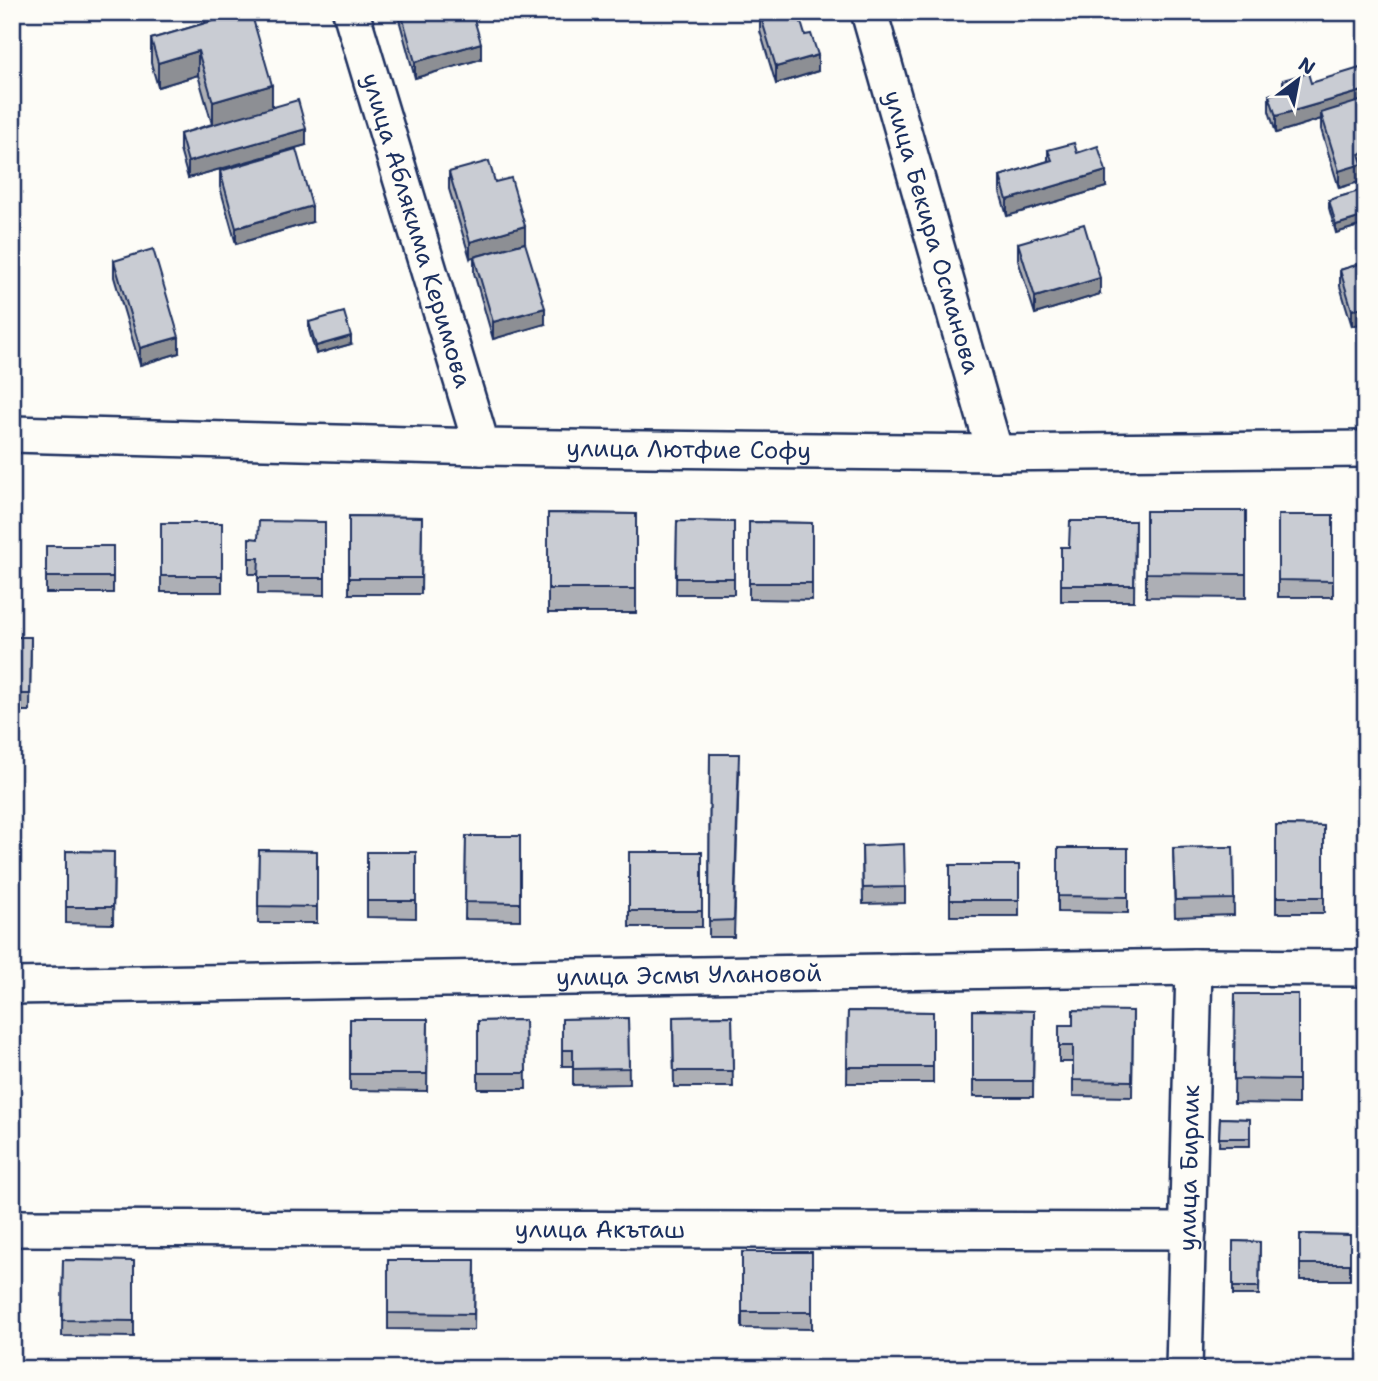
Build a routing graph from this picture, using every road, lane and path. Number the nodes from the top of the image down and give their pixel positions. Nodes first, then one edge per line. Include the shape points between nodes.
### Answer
1 (351, 12) edge
2 (869, 12) edge
3 (12, 433) edge
4 (482, 447) junction
5 (1366, 449) edge
6 (995, 453) junction
7 (1194, 967) junction
8 (1366, 968) edge
9 (12, 986) edge
10 (12, 1228) edge
11 (1188, 1231) junction
12 (1184, 1369) edge

1 - 4 street, улица Аблякима Керимова
2 - 6 street, улица Бекира Османова
3 - 4 street, улица Лютфие Софу
4 - 6 street, улица Лютфие Софу
5 - 6 street, улица Лютфие Софу
7 - 8 street, улица Эсмы Улановой
7 - 9 street, улица Эсмы Улановой
7 - 11 street, улица Бирлик
10 - 11 street, улица Акъташ
11 - 12 street, улица Бирлик

